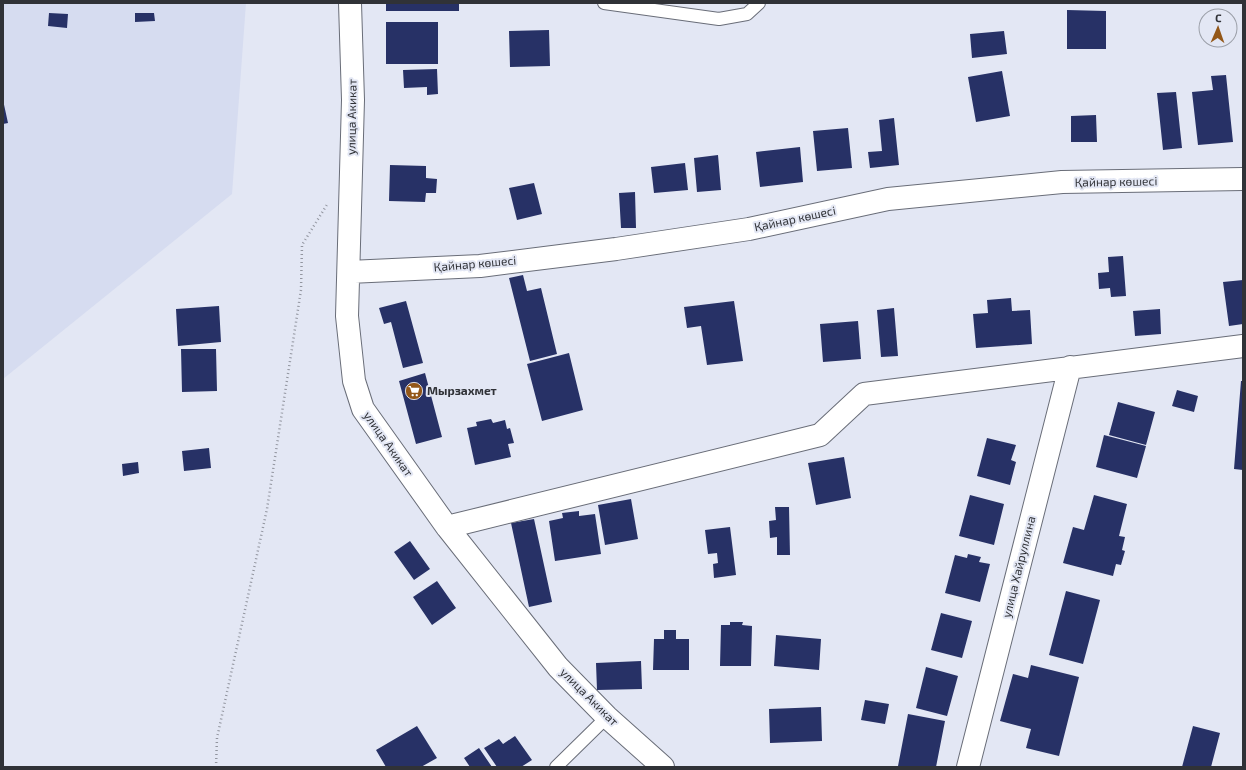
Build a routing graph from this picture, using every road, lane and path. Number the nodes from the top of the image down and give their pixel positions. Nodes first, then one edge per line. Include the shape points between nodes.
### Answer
1 (350, 3) edge
2 (604, 3) edge
3 (759, 3) edge
4 (1243, 179) edge
5 (330, 199) dead end
6 (349, 272) junction
7 (1243, 346) edge
8 (1070, 367) junction
9 (447, 527) junction
10 (607, 717) junction
11 (216, 767) edge
12 (556, 767) edge
13 (663, 767) edge
14 (968, 767) edge

1 - 6 street, улица Акикат via 353,100
2 - 3 lane via 719,19 747,14
4 - 6 street, Қайнар көшесі via 1062,182 888,199 749,229 616,249 480,266
5 - 11 path via 302,245 301,290 267,508 217,738
6 - 9 street, улица Акикат via 347,316 354,381 363,409
7 - 8 street
8 - 9 street via 864,394 820,435
8 - 14 street, улица Хайруллина
9 - 10 street, улица Акикат via 558,666
10 - 12 lane
10 - 13 street, улица Акикат

